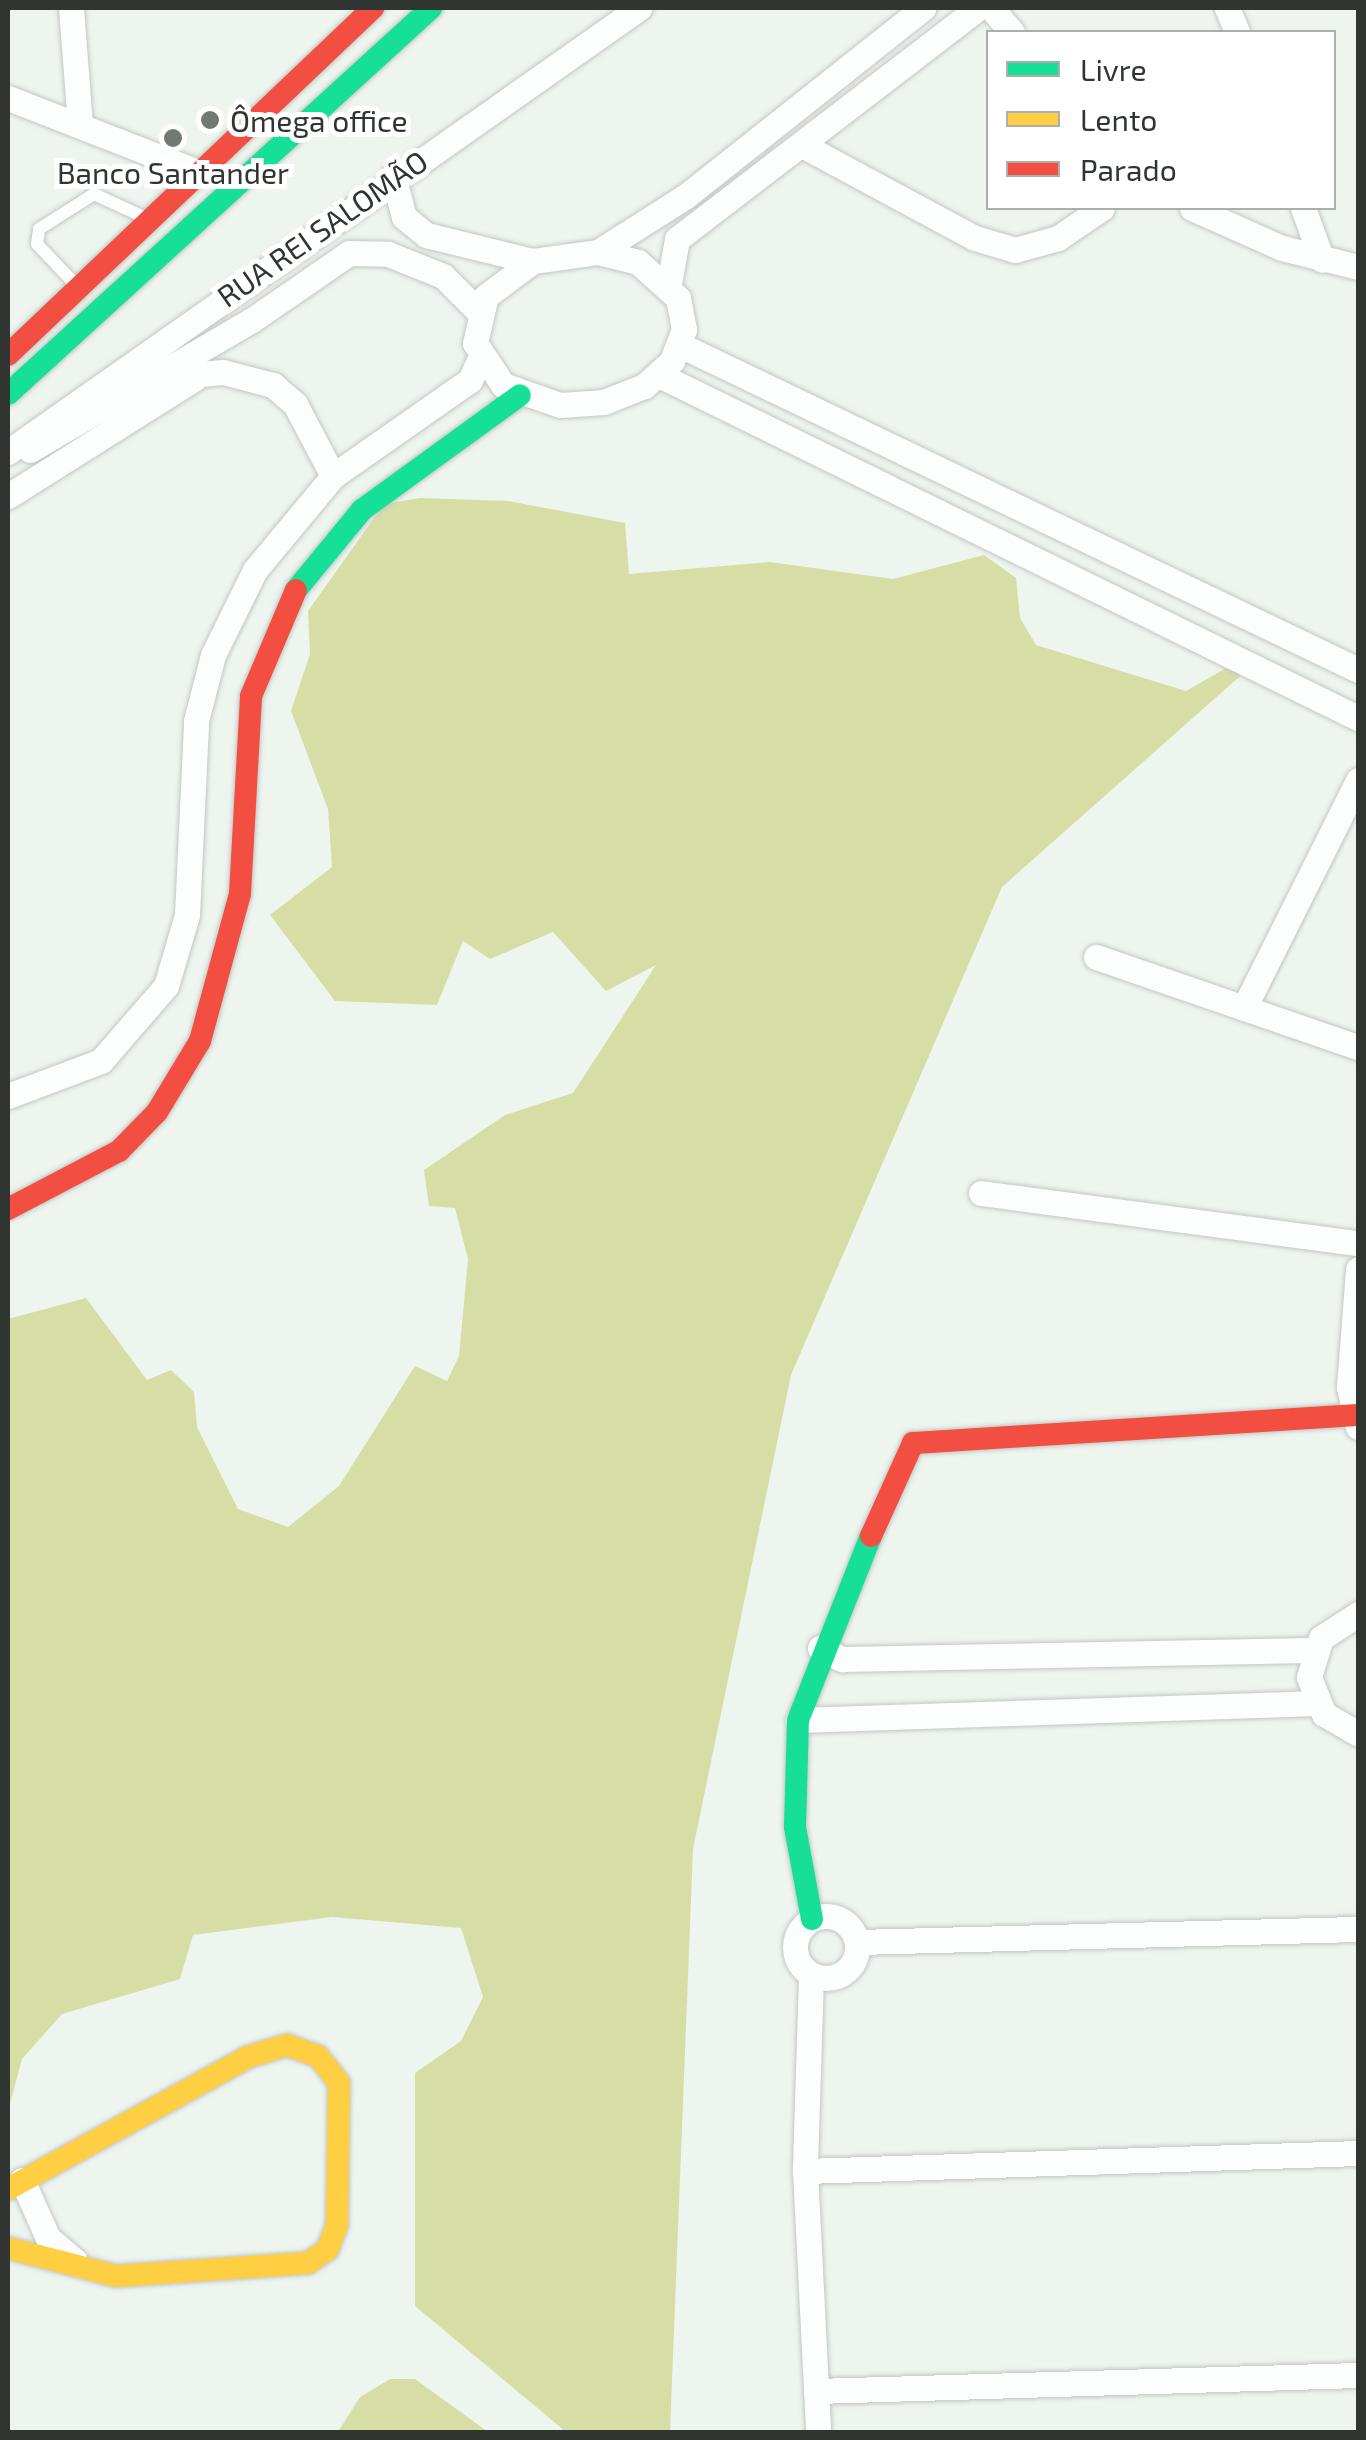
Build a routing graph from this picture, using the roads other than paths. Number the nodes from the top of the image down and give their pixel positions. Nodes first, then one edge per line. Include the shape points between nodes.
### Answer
1 (71, 8) edge
2 (373, 8) edge
3 (431, 8) edge
4 (639, 8) edge
5 (923, 8) edge
6 (978, 8) edge
7 (991, 8) edge
8 (1010, 30) edge
9 (8, 98) edge
10 (80, 126) junction
11 (802, 144) junction
12 (198, 172) junction
13 (393, 176) junction
14 (1099, 210) edge
15 (1197, 210) edge
16 (1303, 210) edge
17 (148, 220) junction
18 (598, 252) junction
19 (1322, 260) junction
20 (533, 261) junction
21 (1358, 267) edge
22 (668, 284) junction
23 (78, 288) junction
24 (478, 311) junction
25 (680, 345) junction
26 (8, 355) edge
27 (480, 359) junction
28 (660, 374) junction
29 (200, 375) junction
30 (154, 378) junction
31 (8, 394) edge
32 (520, 394) junction
33 (8, 452) edge
34 (8, 460) edge
35 (334, 476) junction
36 (8, 496) edge
37 (1358, 670) edge
38 (1358, 718) edge
39 (1358, 780) edge
40 (1096, 956) dead end
41 (1244, 1008) junction
42 (1358, 1048) edge
43 (8, 1096) edge
44 (139, 1132) junction
45 (8, 1192) edge
46 (981, 1192) dead end
47 (8, 1210) edge
48 (1358, 1243) edge
49 (1358, 1269) edge
50 (1358, 1415) edge
51 (1358, 1432) edge
52 (1358, 1614) edge
53 (820, 1648) junction
54 (1314, 1650) junction
55 (1316, 1703) junction
56 (798, 1720) junction
57 (1358, 1734) edge
58 (812, 1919) junction
59 (1358, 1929) edge
60 (857, 1942) junction
61 (811, 1975) junction
62 (1358, 2153) edge
63 (805, 2172) junction
64 (15, 2185) edge
65 (8, 2248) edge
66 (86, 2271) junction
67 (1358, 2375) edge
68 (816, 2391) junction
69 (818, 2432) edge

1 - 10 street
2 - 12 street
3 - 31 street
4 - 13 street, RUA REI SALOMÃO
5 - 18 street via 686,196
6 - 11 street
7 - 8 street
9 - 10 street
10 - 12 street
11 - 14 street via 974,238 1015,250 1058,238
11 - 22 street via 677,239
12 - 17 street
13 - 20 street via 404,217 426,235
13 - 33 street, RUA REI SALOMÃO
15 - 19 street
16 - 19 street
17 - 23 street
17 - 23 lane via 94,194 39,229 37,244
18 - 20 street
18 - 22 street via 638,262
19 - 21 street
20 - 24 street via 498,282
22 - 25 street via 684,313
23 - 26 street
24 - 27 street
24 - 30 street via 444,276 388,254 348,252
25 - 28 street
25 - 37 street
27 - 32 street
27 - 35 street via 470,380
28 - 32 street via 582,405
28 - 38 street
29 - 30 street
29 - 35 street via 272,385 295,404
29 - 36 street
30 - 34 street
32 - 44 street via 362,510 283,610 245,726 243,856 226,969 188,1066
35 - 43 street via 256,570 213,656 191,756 187,915 166,986 101,1061
39 - 41 street
40 - 41 street
41 - 42 street
44 - 45 street
44 - 47 street via 74,1182
46 - 48 street
49 - 50 street via 1349,1387
50 - 51 street
50 - 53 street via 912,1443
52 - 54 street via 1330,1628
53 - 54 street via 842,1659
53 - 56 street
54 - 55 street
55 - 56 street
55 - 57 street
56 - 58 street via 795,1827
58 - 60 street via 840,1919
58 - 61 street via 795,1941
59 - 60 street
60 - 61 street via 848,1969
61 - 63 street
62 - 63 street
63 - 68 street
64 - 66 street via 48,2238
64 - 66 street via 261,2053 287,2045 318,2056 339,2084 337,2225 328,2250 286,2269
65 - 66 street
67 - 68 street
68 - 69 street

